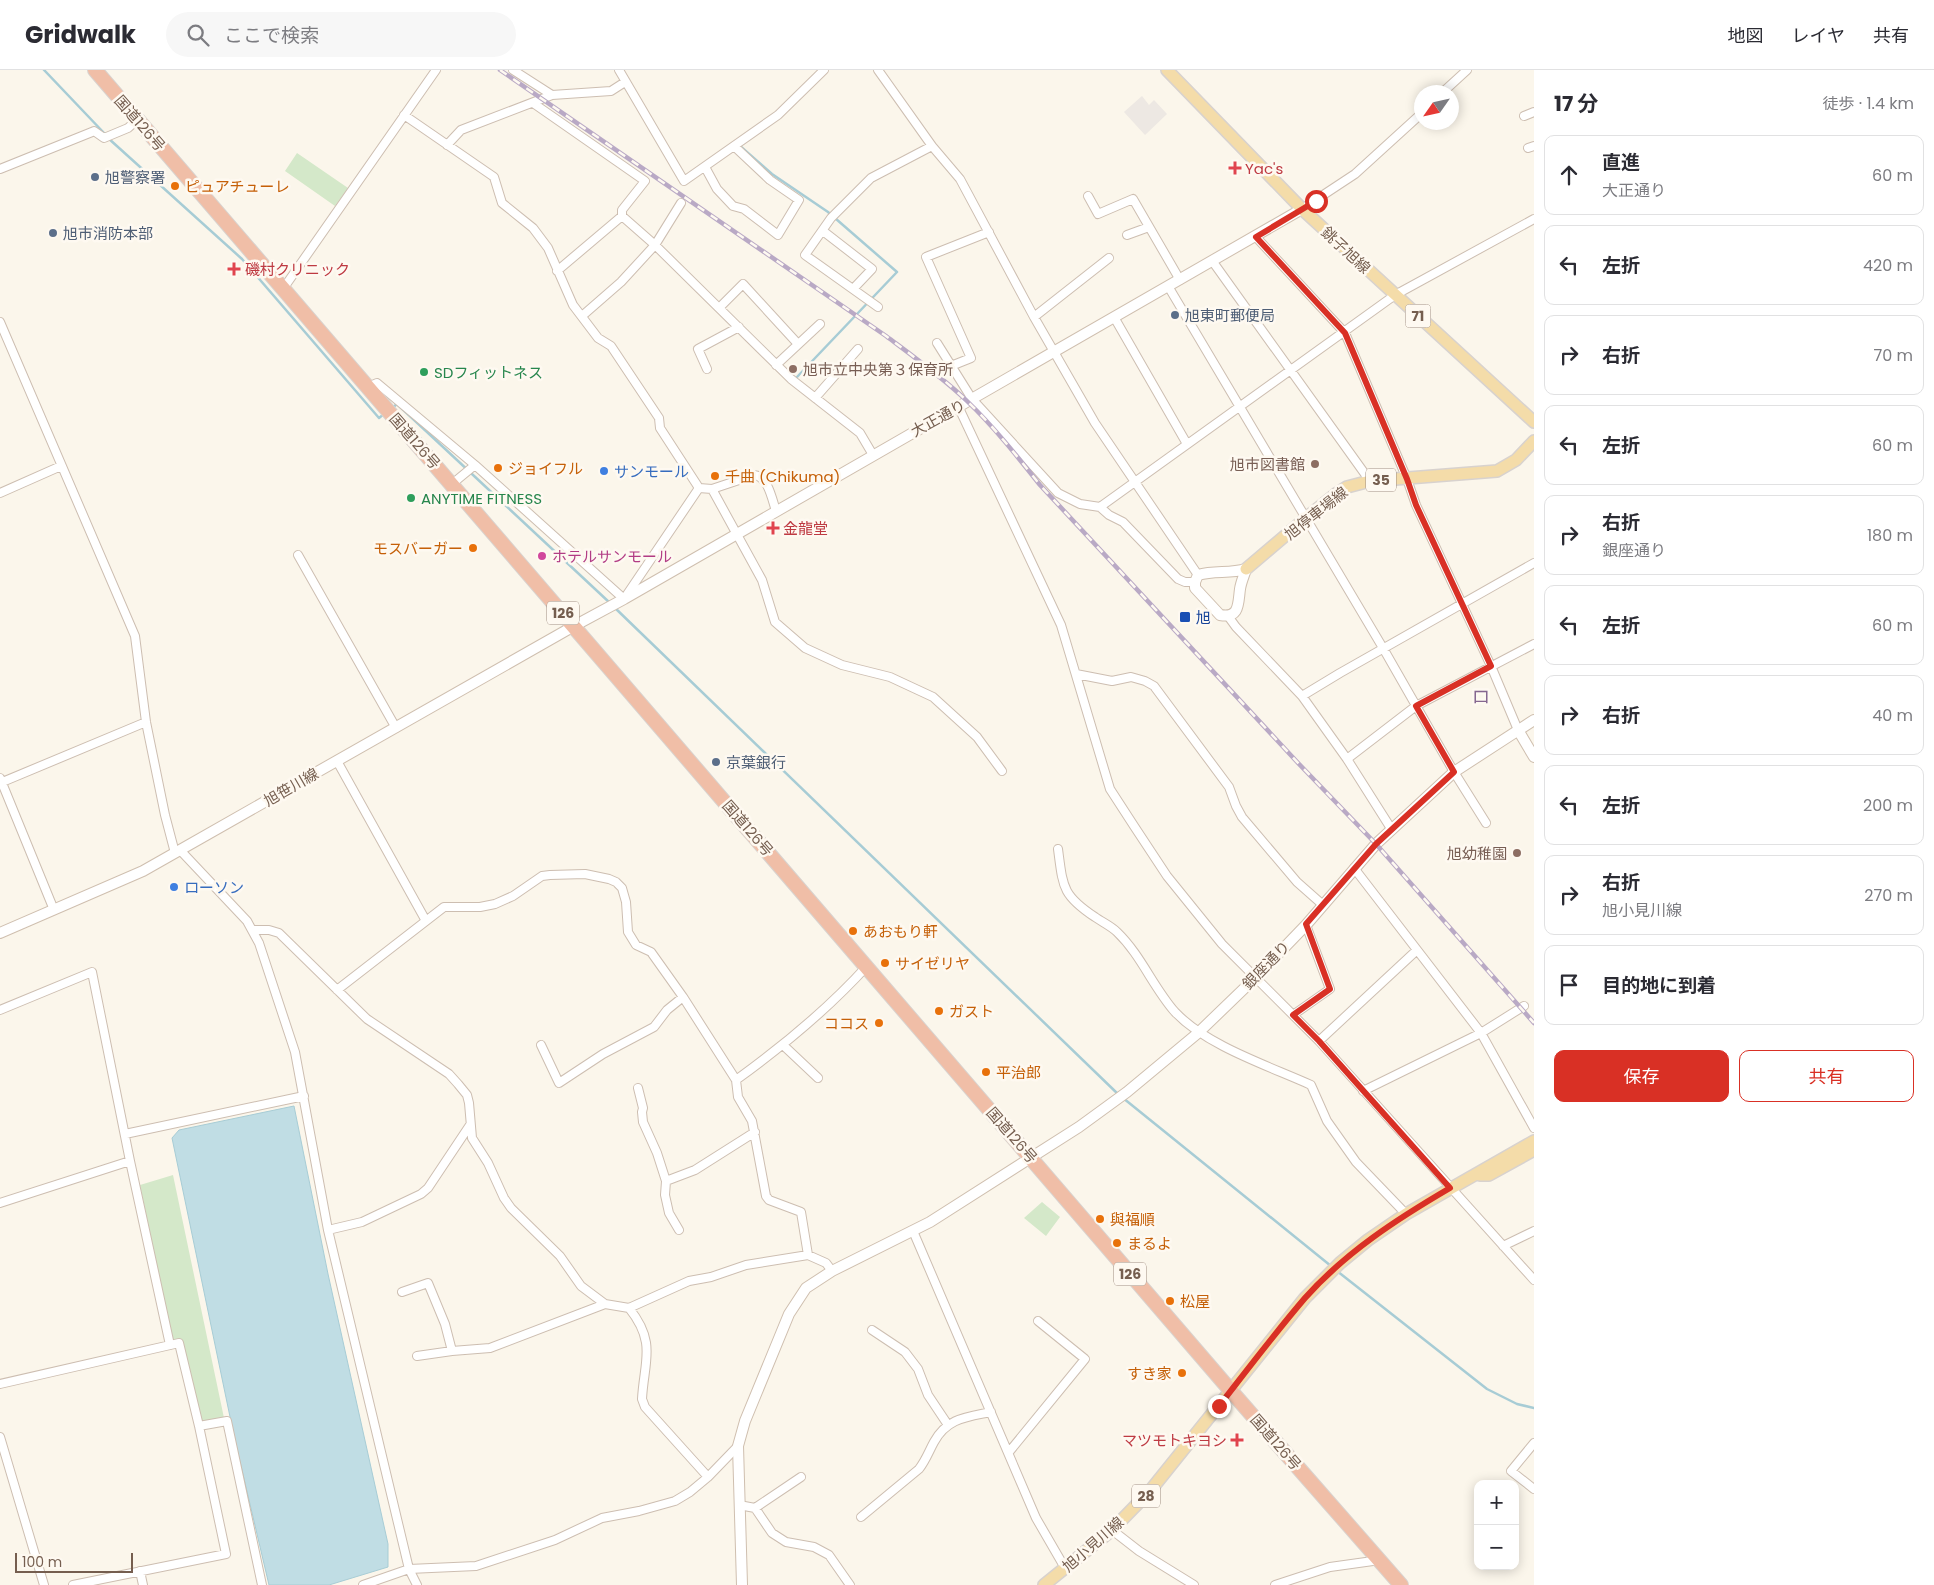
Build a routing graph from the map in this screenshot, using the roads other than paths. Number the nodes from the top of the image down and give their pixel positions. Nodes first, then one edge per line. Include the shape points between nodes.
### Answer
1 (95, 70) edge
2 (436, 70) edge
3 (513, 70) edge
4 (619, 70) edge
5 (824, 70) edge
6 (878, 70) edge
7 (1167, 70) edge
8 (1467, 70) edge
9 (625, 82) junction
10 (1451, 85) edge
11 (552, 96) junction
12 (533, 103) junction
13 (1534, 112) edge
14 (404, 115) junction
15 (1524, 116) dead end
16 (137, 120) junction
17 (1414, 120) edge
18 (447, 145) junction
19 (734, 146) junction
20 (932, 146) junction
21 (705, 167) junction
22 (0, 170) edge
23 (1088, 196) dead end
24 (681, 203) dead end
25 (1302, 209) junction
26 (622, 216) junction
27 (1534, 219) edge
28 (1150, 227) junction
29 (823, 231) junction
30 (989, 232) junction
31 (1127, 236) dead end
32 (1256, 237) junction
33 (655, 245) junction
34 (1109, 258) dead end
35 (1213, 262) junction
36 (558, 271) junction
37 (1180, 280) junction
38 (1168, 286) junction
39 (283, 289) junction
40 (853, 289) junction
41 (1395, 295) junction
42 (878, 307) dead end
43 (719, 308) junction
44 (582, 316) junction
45 (1034, 317) junction
46 (1114, 317) junction
47 (0, 322) edge
48 (820, 324) dead end
49 (739, 328) junction
50 (1345, 333) junction
51 (9, 343) junction
52 (937, 343) dead end
53 (798, 344) junction
54 (0, 346) edge
55 (858, 349) dead end
56 (1055, 351) junction
57 (776, 365) junction
58 (952, 366) junction
59 (707, 369) dead end
60 (1291, 370) junction
61 (368, 387) junction
62 (815, 398) junction
63 (972, 399) junction
64 (958, 406) junction
65 (1239, 407) junction
66 (1534, 422) edge
67 (1534, 441) edge
68 (1187, 444) junction
69 (873, 455) junction
70 (61, 466) junction
71 (473, 466) junction
72 (1407, 479) junction
73 (1370, 481) junction
74 (1134, 483) junction
75 (452, 484) junction
76 (699, 488) junction
77 (712, 489) junction
78 (0, 493) edge
79 (1100, 507) junction
80 (776, 511) junction
81 (1306, 518) junction
82 (737, 533) junction
83 (298, 555) dead end
84 (1534, 562) edge
85 (1246, 570) junction
86 (1196, 578) junction
87 (624, 599) junction
88 (1463, 604) junction
89 (1228, 616) junction
90 (574, 626) junction
91 (1534, 644) edge
92 (1383, 648) junction
93 (1491, 666) junction
94 (1076, 674) junction
95 (1302, 696) junction
96 (1416, 706) junction
97 (1534, 720) edge
98 (146, 722) junction
99 (396, 728) junction
100 (1518, 730) junction
101 (1534, 757) edge
102 (1347, 759) junction
103 (337, 761) junction
104 (1002, 771) dead end
105 (1454, 772) junction
106 (1, 781) edge
107 (1486, 823) dead end
108 (1392, 830) junction
109 (1058, 849) dead end
110 (178, 852) junction
111 (1354, 868) junction
112 (1323, 904) junction
113 (54, 910) junction
114 (426, 921) junction
115 (1306, 924) junction
116 (253, 930) junction
117 (0, 933) edge
118 (1417, 950) junction
119 (867, 966) junction
120 (1255, 978) junction
121 (337, 990) junction
122 (683, 997) junction
123 (1524, 1006) dead end
124 (0, 1010) edge
125 (1293, 1015) junction
126 (1198, 1032) junction
127 (1481, 1033) junction
128 (1319, 1041) junction
129 (541, 1045) dead end
130 (783, 1045) junction
131 (818, 1078) dead end
132 (736, 1080) junction
133 (638, 1088) dead end
134 (1364, 1091) junction
135 (304, 1096) junction
136 (470, 1125) junction
137 (1534, 1128) edge
138 (755, 1132) junction
139 (1534, 1133) edge
140 (125, 1134) junction
141 (1534, 1141) edge
142 (1534, 1150) edge
143 (1030, 1156) junction
144 (130, 1161) junction
145 (1474, 1174) junction
146 (666, 1181) junction
147 (1450, 1188) junction
148 (0, 1204) edge
149 (1406, 1214) junction
150 (328, 1230) junction
151 (679, 1230) dead end
152 (1534, 1230) edge
153 (913, 1231) junction
154 (1503, 1246) junction
155 (808, 1256) junction
156 (832, 1272) junction
157 (1534, 1280) edge
158 (402, 1292) dead end
159 (605, 1304) junction
160 (629, 1308) junction
161 (1038, 1321) dead end
162 (872, 1330) dead end
163 (170, 1344) junction
164 (452, 1351) junction
165 (417, 1356) dead end
166 (0, 1384) edge
167 (1231, 1391) junction
168 (991, 1412) junction
169 (948, 1425) junction
170 (199, 1426) junction
171 (0, 1437) edge
172 (1534, 1442) edge
173 (738, 1446) junction
174 (1009, 1452) junction
175 (708, 1477) junction
176 (800, 1477) dead end
177 (1534, 1490) edge
178 (739, 1505) junction
179 (755, 1508) junction
180 (861, 1517) dead end
181 (1112, 1530) junction
182 (1380, 1560) junction
183 (1065, 1568) junction
184 (409, 1569) junction
185 (140, 1571) junction
186 (44, 1585) edge
187 (72, 1585) edge
188 (143, 1585) edge
189 (262, 1585) edge
190 (363, 1585) edge
191 (416, 1585) edge
192 (742, 1585) edge
193 (850, 1585) edge
194 (1044, 1585) edge
195 (1194, 1585) edge
196 (1275, 1585) edge
197 (1401, 1585) edge

1 - 16 highway, 国道126号 / 126
2 - 14 street
3 - 11 street
4 - 9 street
5 - 19 street via 778,115
6 - 20 street
7 - 25 main road, 銚子旭線 / 71
8 - 10 street
9 - 11 street via 611,91
9 - 21 street via 684,181
11 - 12 street
12 - 18 street via 461,130
12 - 26 street via 645,182 622,210
13 - 15 street
14 - 18 street
14 - 39 street
16 - 22 street via 128,128 104,138 94,131
16 - 39 highway, 国道126号 / 126
17 - 25 street via 1355,174
18 - 36 street via 494,177 502,203 533,228 548,248
19 - 21 street
19 - 21 street via 770,180 799,200 778,235 744,209 734,206 717,189
20 - 29 street via 871,178 831,218
20 - 30 street via 960,179
23 - 28 street via 1098,214 1133,199
24 - 33 street
25 - 32 street, 大正通り
25 - 41 main road, 銚子旭線 / 71
26 - 33 street
26 - 36 street
27 - 41 street
28 - 31 street
28 - 37 street
29 - 40 street via 805,255
29 - 40 street via 872,270
30 - 45 street
30 - 58 street via 926,257 971,358
32 - 35 street, 大正通り
32 - 50 street
33 - 43 street
33 - 44 street via 621,282
34 - 45 street
35 - 37 street, 大正通り
35 - 60 street
36 - 44 street via 573,305
37 - 38 street, 大正通り
38 - 46 street, 大正通り
38 - 65 street
39 - 61 highway, 国道126号 / 126
40 - 42 street
41 - 50 street
41 - 66 main road, 銚子旭線 / 71
43 - 49 street
43 - 53 street via 743,284
44 - 76 street via 598,338 611,346 659,418 660,428
45 - 56 street
46 - 56 street, 大正通り
46 - 68 street
47 - 51 street
48 - 53 street
49 - 57 street
49 - 59 street via 698,349
50 - 60 street
50 - 72 street
51 - 54 street
51 - 70 street
52 - 58 street
53 - 57 street
55 - 62 street
56 - 63 street, 大正通り
56 - 74 street
57 - 62 street
58 - 63 street
60 - 65 street
60 - 73 street
61 - 71 street via 377,383
61 - 75 highway, 国道126号 / 126
62 - 69 street via 860,433
63 - 64 street, 大正通り
63 - 79 street via 1058,493 1080,504
64 - 69 street, 大正通り
64 - 94 street via 1061,625
65 - 68 street
65 - 81 street
67 - 72 main road, 旭停車場線 / 35 via 1516,460 1497,471
68 - 74 street
69 - 80 street, 大正通り
70 - 78 street
70 - 98 street via 136,636
71 - 75 street
71 - 87 street
72 - 73 main road, 旭停車場線 / 35
72 - 88 street
73 - 81 main road, 旭停車場線 / 35 via 1341,490
74 - 79 street
74 - 86 street
75 - 90 highway, 国道126号 / 126
76 - 77 street
76 - 87 street
77 - 80 street via 759,475 764,479
77 - 82 street
79 - 86 street via 1109,516 1123,522 1178,579 1185,582
80 - 82 street, 大正通り
81 - 85 main road, 旭停車場線 / 35
81 - 92 street
82 - 87 street, 大正通り
82 - 104 street via 762,580 775,622 805,648 842,665 890,677 933,697 977,737
83 - 99 street
84 - 88 street
85 - 86 street via 1207,572
85 - 89 street via 1238,606
86 - 89 street via 1195,588 1200,595 1220,615
87 - 90 street, 大正通り
88 - 92 street
88 - 93 street
89 - 95 street
90 - 99 street, 旭笹川線
90 - 119 highway, 国道126号 / 126
91 - 93 street
92 - 95 street
92 - 96 street
93 - 96 street
93 - 100 street
94 - 112 street via 1112,681 1131,678 1154,686 1229,787 1242,817 1296,882
94 - 120 street via 1110,789 1167,876 1222,944
95 - 102 street
96 - 102 street
96 - 105 street
97 - 100 street, 銀座通り
98 - 106 street
98 - 110 street via 164,815
99 - 103 street, 旭笹川線
100 - 101 street
100 - 105 street, 銀座通り
102 - 108 street
103 - 110 street, 旭笹川線
103 - 114 street
105 - 107 street
105 - 108 street, 銀座通り
106 - 113 street
108 - 111 street, 銀座通り
109 - 126 street via 1062,880 1075,904 1117,932 1176,1012
110 - 113 street, 旭笹川線
110 - 116 street
111 - 112 street, 銀座通り
111 - 118 street
112 - 115 street, 銀座通り
113 - 117 street, 旭笹川線
114 - 121 street
114 - 122 street via 444,907 495,904 550,874 585,874 609,879 622,888 628,932 636,945 651,952
115 - 120 street, 銀座通り
115 - 125 street via 1330,989
116 - 121 street via 279,933
116 - 135 street via 286,1023
118 - 127 street
118 - 128 street
119 - 130 street
119 - 143 highway, 国道126号 / 126
120 - 125 street
120 - 126 street, 銀座通り
121 - 136 street via 367,1019 449,1074 467,1095
122 - 129 street via 654,1027 559,1083
122 - 132 street
123 - 127 street
124 - 140 street via 92,972
125 - 128 street
126 - 143 street, 銀座通り via 1122,1097
126 - 149 street via 1311,1085 1327,1121 1356,1162
127 - 134 street
127 - 137 street
128 - 134 street
130 - 131 street
130 - 132 street
132 - 138 street via 738,1097
133 - 146 street via 643,1122
134 - 147 street
135 - 140 street
135 - 150 street
136 - 150 street via 421,1194 362,1222
136 - 159 street via 472,1138 504,1198 560,1256 581,1286
138 - 146 street via 695,1170
138 - 155 street via 766,1196 768,1200 801,1212
139 - 145 main road via 1482,1162
140 - 144 street
141 - 145 main road, 旭小見川線 / 28
142 - 145 main road via 1489,1175
143 - 153 street, 銀座通り
143 - 167 highway, 国道126号 / 126
144 - 148 street
144 - 163 street
145 - 147 main road, 旭小見川線 / 28
146 - 151 street via 666,1204
147 - 149 main road, 旭小見川線 / 28
147 - 154 street
149 - 167 main road, 旭小見川線 / 28 via 1368,1240 1305,1298
150 - 184 street
152 - 154 street
153 - 156 street, 銀座通り
153 - 168 street
154 - 157 street
155 - 156 street via 826,1264
155 - 160 street via 746,1265 688,1281
156 - 173 street, 銀座通り via 806,1288 789,1314
158 - 164 street via 428,1282
159 - 160 street
159 - 164 street via 490,1348
160 - 175 street via 636,1316 648,1345 642,1399 645,1407
161 - 174 street via 1084,1359
162 - 169 street via 905,1352 918,1368 928,1395
163 - 166 street
163 - 170 street via 179,1343
164 - 165 street
167 - 181 main road, 旭小見川線 / 28 via 1150,1492
167 - 182 highway, 国道126号 / 126
168 - 169 street via 955,1420
168 - 174 street
169 - 180 street via 935,1440 919,1469
170 - 185 street via 226,1554
170 - 189 street via 227,1421
171 - 186 street
172 - 177 street via 1511,1471
173 - 175 street
173 - 178 street, 銀座通り
174 - 183 street via 1036,1518
175 - 184 street via 675,1501 602,1518 555,1540 493,1561 476,1566
176 - 179 street
178 - 179 street
178 - 192 street, 銀座通り
179 - 193 street via 772,1532 786,1542 814,1546 829,1555
181 - 183 main road, 旭小見川線 / 28
181 - 195 street via 1138,1551
182 - 196 street via 1330,1567
182 - 197 highway, 国道126号 / 126
183 - 194 main road, 旭小見川線 / 28
184 - 190 street
184 - 191 street
185 - 187 street
185 - 188 street

